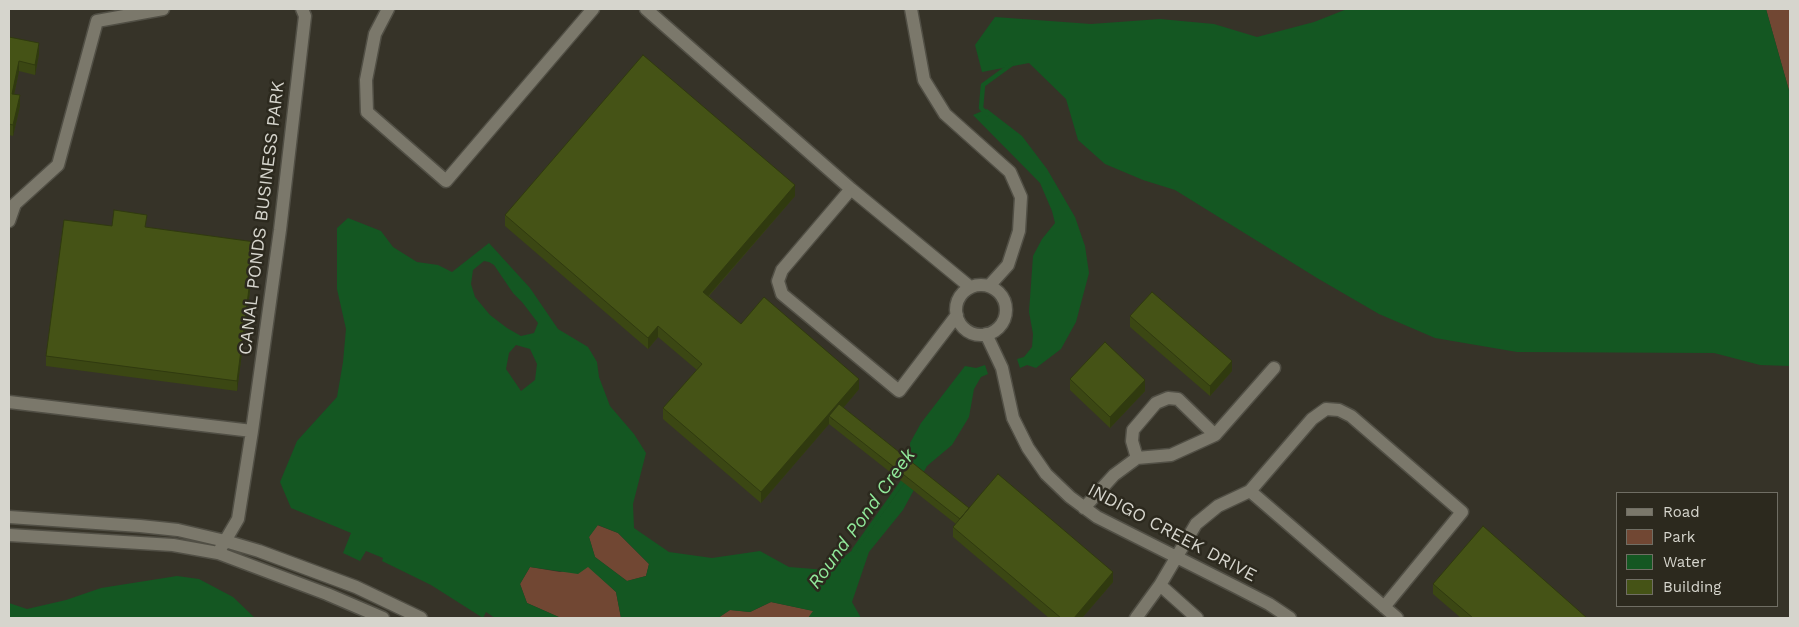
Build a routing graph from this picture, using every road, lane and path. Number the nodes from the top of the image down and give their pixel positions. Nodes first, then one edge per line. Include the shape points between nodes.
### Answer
1 (163, 9) edge
2 (302, 9) edge
3 (388, 9) edge
4 (593, 9) edge
5 (646, 9) edge
6 (911, 9) edge
7 (851, 189) junction
8 (9, 221) edge
9 (989, 286) junction
10 (970, 287) junction
11 (956, 315) junction
12 (986, 334) junction
13 (1274, 368) dead end
14 (9, 402) edge
15 (252, 431) junction
16 (1215, 435) junction
17 (1137, 458) junction
18 (1250, 491) junction
19 (1084, 508) junction
20 (9, 517) edge
21 (9, 535) edge
22 (225, 541) junction
23 (218, 553) junction
24 (1175, 557) junction
25 (1160, 585) junction
26 (1384, 606) junction
27 (383, 618) edge
28 (421, 618) edge
29 (1136, 618) edge
30 (1197, 618) edge
31 (1290, 618) edge
32 (1396, 618) edge

1 - 8 street via 97,21 58,165 15,204
2 - 15 street, CANAL PONDS BUSINESS PARK via 305,16 280,230
3 - 4 street via 375,34 366,80 367,112 446,181
5 - 7 street
6 - 9 street via 924,80 945,114 1010,172 1021,197 1019,231 1008,265
7 - 10 street
7 - 11 street via 782,270 778,281 782,294 899,391
9 - 10 street via 978,284
9 - 12 street via 1003,296 1007,310 1001,326
10 - 11 street via 958,300
11 - 12 street via 966,330
12 - 19 street, INDIGO CREEK DRIVE via 1002,368 1013,418 1028,448 1046,474
13 - 16 street
14 - 15 street
15 - 22 street, CANAL PONDS BUSINESS PARK via 238,519
16 - 17 street via 1171,455
16 - 17 street via 1178,399 1168,398 1156,403 1133,430 1132,442
17 - 19 street via 1114,475
18 - 24 street via 1218,506 1196,524
18 - 26 street
18 - 26 street via 1312,419 1326,409 1351,416 1462,512
19 - 24 street, INDIGO CREEK DRIVE
20 - 22 street via 178,530
21 - 23 street via 173,544
22 - 23 street, CANAL PONDS BUSINESS PARK
22 - 28 street via 356,587
23 - 27 street
24 - 25 street
24 - 31 street, INDIGO CREEK DRIVE
25 - 29 street
25 - 30 street
26 - 32 street

